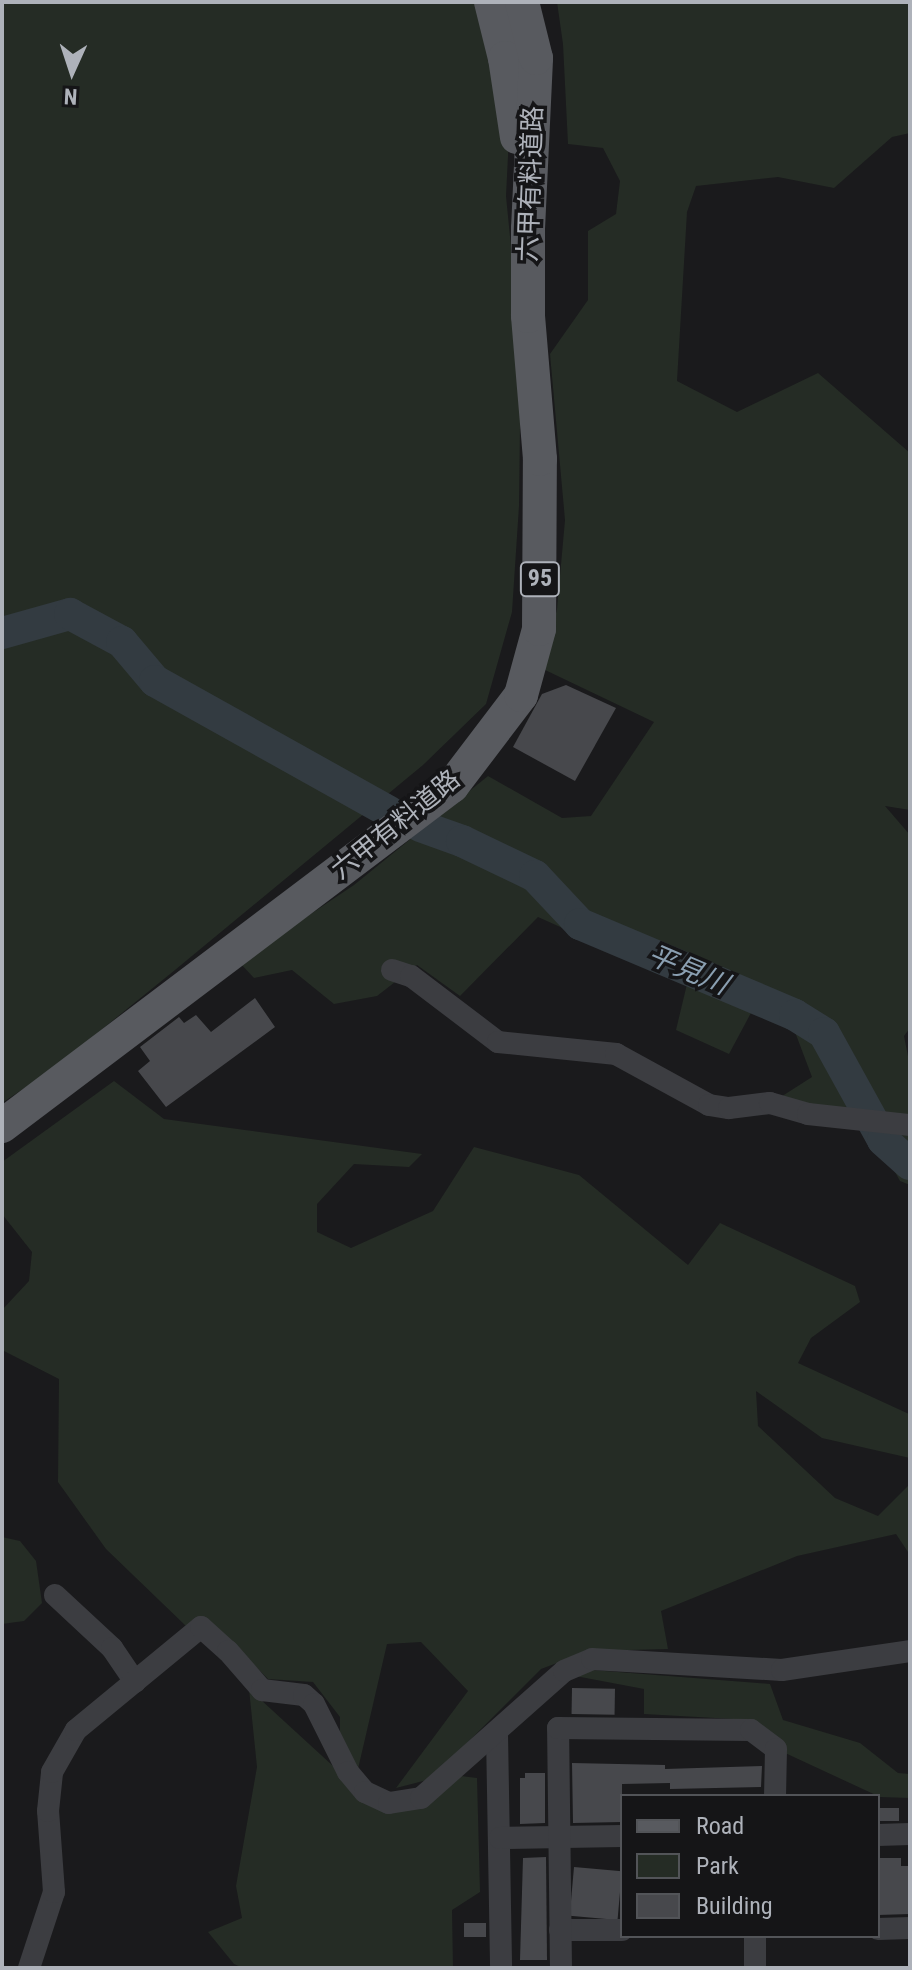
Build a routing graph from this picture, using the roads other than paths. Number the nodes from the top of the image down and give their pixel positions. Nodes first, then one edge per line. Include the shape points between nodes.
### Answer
1 (491, 2) edge
2 (522, 2) edge
3 (533, 2) edge
4 (536, 58) junction
5 (528, 229) junction
6 (392, 970) dead end
7 (910, 1125) edge
8 (2, 1126) edge
9 (55, 1595) dead end
10 (910, 1651) edge
11 (135, 1682) junction
12 (497, 1734) junction
13 (775, 1794) edge
14 (910, 1834) edge
15 (880, 1835) edge
16 (559, 1836) junction
17 (620, 1836) edge
18 (500, 1838) junction
19 (910, 1928) edge
20 (880, 1929) edge
21 (560, 1930) junction
22 (620, 1930) edge
23 (755, 1938) edge
24 (29, 1968) edge
25 (501, 1968) edge
26 (561, 1968) edge
27 (755, 1968) edge

1 - 5 main road, 95 via 505,58
2 - 4 main road, 六甲有料道路 / 95
3 - 4 main road, 95
4 - 5 main road, 六甲有料道路 / 95
5 - 8 main road, 六甲有料道路 / 95 via 528,316 540,459 539,629 521,695 452,786
6 - 7 street via 411,976 498,1042 616,1054 709,1105 770,1103 808,1114
9 - 11 street via 112,1648
10 - 12 street via 782,1670 592,1659 564,1671
11 - 12 street via 201,1627 262,1690 304,1695 314,1704 348,1772 365,1792 389,1803 421,1798
11 - 24 street via 76,1730 52,1772 48,1811 54,1892
12 - 18 street
13 - 16 street via 776,1749 751,1730 558,1728
14 - 15 street
16 - 17 street
16 - 18 street
16 - 21 street
18 - 25 street
19 - 20 street
21 - 22 street
21 - 26 street
23 - 27 street

